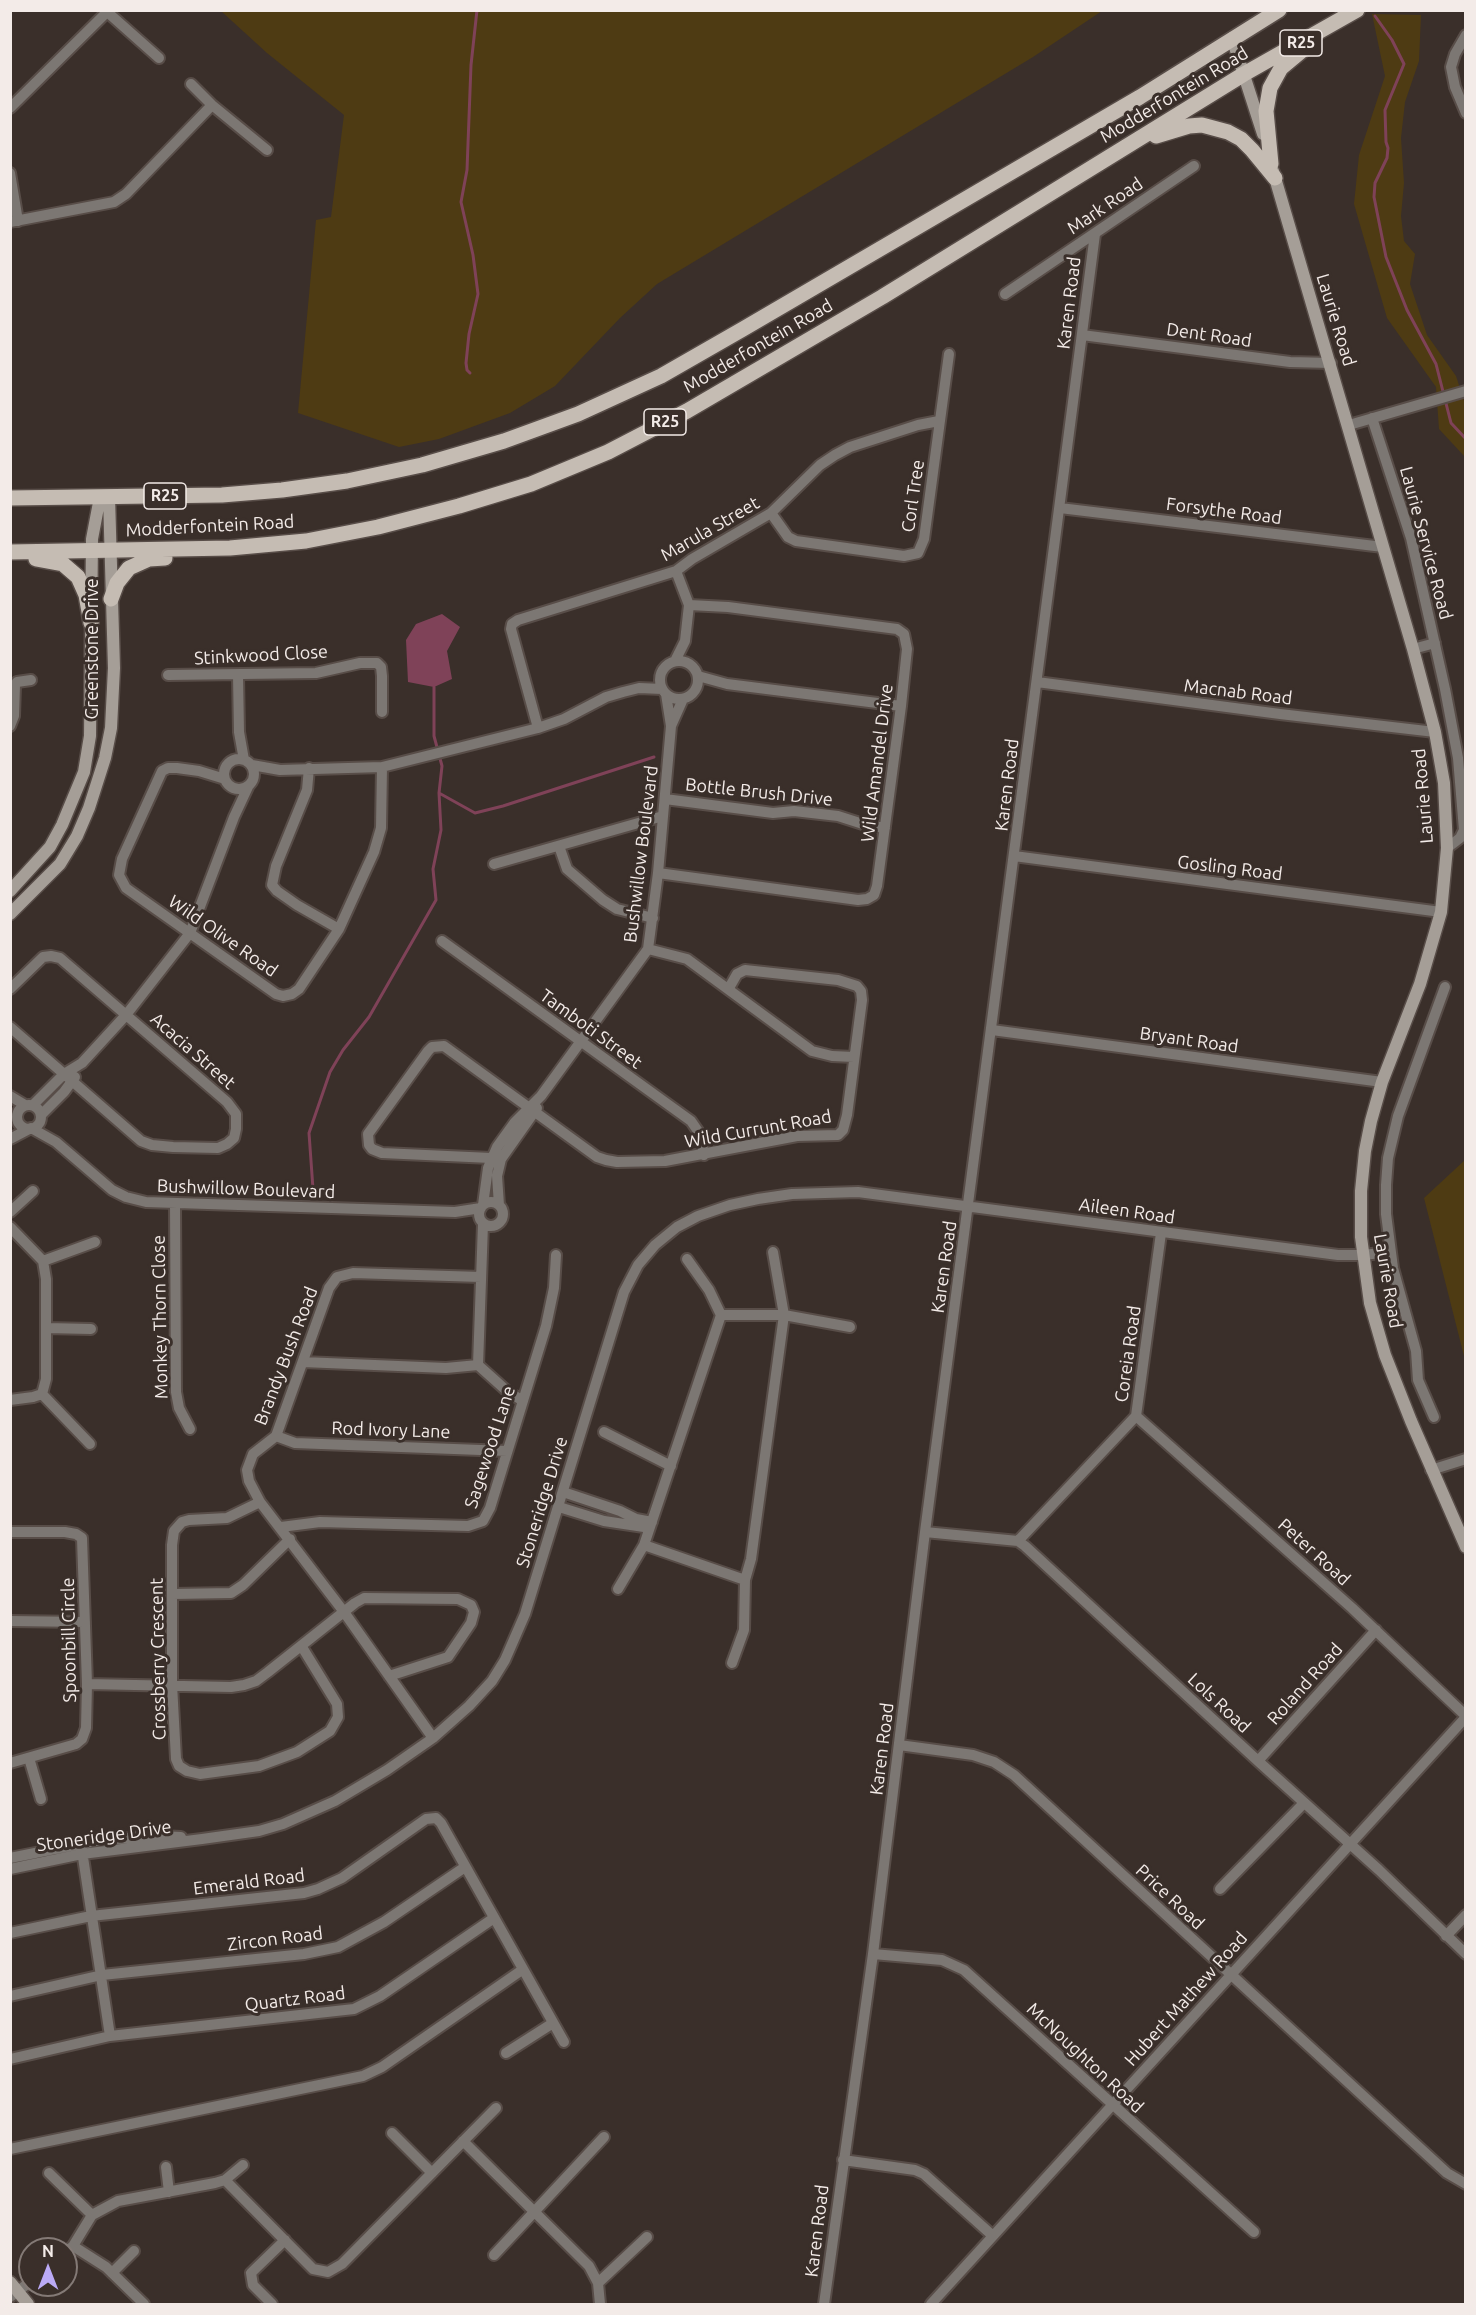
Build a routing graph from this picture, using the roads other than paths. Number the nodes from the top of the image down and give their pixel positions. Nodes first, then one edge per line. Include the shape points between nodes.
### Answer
1 (1279, 10) edge
2 (1357, 10) edge
3 (106, 11) edge
4 (1341, 21) junction
5 (1466, 35) edge
6 (1232, 39) junction
7 (159, 58) dead end
8 (1244, 74) junction
9 (190, 84) dead end
10 (212, 105) junction
11 (10, 108) edge
12 (1466, 113) edge
13 (1126, 147) junction
14 (267, 150) dead end
15 (1194, 166) dead end
16 (1273, 171) junction
17 (10, 173) edge
18 (14, 221) edge
19 (1095, 234) junction
20 (1005, 294) dead end
21 (1082, 335) junction
22 (949, 354) dead end
23 (1331, 363) junction
24 (1466, 391) edge
25 (1372, 418) junction
26 (939, 421) junction
27 (1349, 425) junction
28 (104, 497) junction
29 (10, 498) edge
30 (1060, 508) junction
31 (771, 513) junction
32 (1383, 547) junction
33 (230, 548) junction
34 (91, 550) junction
35 (109, 551) junction
36 (10, 552) edge
37 (10, 557) edge
38 (676, 571) junction
39 (111, 599) junction
40 (689, 606) junction
41 (91, 623) junction
42 (685, 641) junction
43 (1435, 643) junction
44 (1413, 649) junction
45 (675, 661) junction
46 (692, 665) junction
47 (661, 672) junction
48 (168, 675) dead end
49 (238, 675) junction
50 (698, 676) junction
51 (31, 680) dead end
52 (1037, 682) junction
53 (727, 684) junction
54 (696, 687) junction
55 (639, 688) junction
56 (664, 692) junction
57 (683, 699) junction
58 (901, 706) junction
59 (382, 712) dead end
60 (10, 726) edge
61 (671, 726) junction
62 (538, 728) junction
63 (239, 732) junction
64 (1435, 732) junction
65 (248, 762) junction
66 (228, 764) junction
67 (382, 767) junction
68 (309, 768) junction
69 (280, 770) junction
70 (199, 771) junction
71 (225, 779) junction
72 (251, 783) junction
73 (235, 789) junction
74 (665, 799) junction
75 (663, 816) junction
76 (234, 817) junction
77 (885, 828) junction
78 (559, 846) junction
79 (1447, 848) junction
80 (1014, 856) junction
81 (494, 864) dead end
82 (658, 873) junction
83 (10, 891) edge
84 (1441, 912) junction
85 (10, 914) edge
86 (653, 918) junction
87 (339, 929) junction
88 (190, 933) junction
89 (442, 941) dead end
90 (648, 949) junction
91 (1445, 987) dead end
92 (10, 988) edge
93 (729, 988) junction
94 (126, 1015) junction
95 (10, 1027) edge
96 (992, 1030) junction
97 (581, 1042) junction
98 (854, 1057) junction
99 (69, 1078) junction
100 (1382, 1082) junction
101 (10, 1096) edge
102 (29, 1105) junction
103 (532, 1109) junction
104 (41, 1116) junction
105 (14, 1123) edge
106 (30, 1129) junction
107 (10, 1139) edge
108 (56, 1142) junction
109 (704, 1155) junction
110 (496, 1159) junction
111 (33, 1191) dead end
112 (887, 1195) joint
113 (175, 1203) junction
114 (499, 1205) junction
115 (969, 1207) junction
116 (10, 1212) edge
117 (482, 1214) junction
118 (495, 1226) junction
119 (10, 1227) edge
120 (1161, 1233) junction
121 (95, 1242) dead end
122 (484, 1243) junction
123 (773, 1252) dead end
124 (1390, 1252) junction
125 (556, 1256) dead end
126 (1363, 1256) junction
127 (687, 1259) dead end
128 (43, 1261) junction
129 (481, 1276) junction
130 (721, 1315) junction
131 (784, 1315) junction
132 (850, 1327) dead end
133 (46, 1328) junction
134 (91, 1329) dead end
135 (303, 1362) junction
136 (478, 1365) junction
137 (42, 1394) junction
138 (10, 1400) edge
139 (523, 1401) junction
140 (1136, 1416) junction
141 (1434, 1417) dead end
142 (190, 1429) dead end
143 (604, 1432) dead end
144 (276, 1436) junction
145 (90, 1444) dead end
146 (507, 1451) junction
147 (1466, 1459) edge
148 (671, 1466) junction
149 (1431, 1470) junction
150 (563, 1492) junction
151 (260, 1502) junction
152 (559, 1507) junction
153 (651, 1525) junction
154 (280, 1527) junction
155 (10, 1532) edge
156 (925, 1532) junction
157 (290, 1539) junction
158 (1018, 1541) junction
159 (644, 1545) junction
160 (1466, 1547) edge
161 (745, 1580) junction
162 (618, 1589) dead end
163 (173, 1594) junction
164 (344, 1612) junction
165 (10, 1621) edge
166 (85, 1622) junction
167 (1376, 1630) junction
168 (302, 1647) junction
169 (732, 1663) dead end
170 (405, 1672) junction
171 (389, 1676) junction
172 (87, 1684) junction
173 (172, 1684) junction
174 (396, 1685) junction
175 (1466, 1716) edge
176 (433, 1738) junction
177 (899, 1745) junction
178 (29, 1758) junction
179 (1258, 1761) junction
180 (10, 1763) edge
181 (41, 1799) dead end
182 (1304, 1803) junction
183 (1349, 1844) junction
184 (81, 1849) junction
185 (10, 1858) edge
186 (465, 1867) junction
187 (10, 1869) edge
188 (1220, 1889) dead end
189 (1466, 1915) edge
190 (91, 1916) junction
191 (494, 1918) junction
192 (10, 1933) edge
193 (1446, 1936) junction
194 (873, 1954) junction
195 (1466, 1954) edge
196 (522, 1970) junction
197 (102, 1975) junction
198 (1231, 1975) junction
199 (10, 1996) edge
200 (552, 2023) junction
201 (110, 2036) junction
202 (564, 2042) dead end
203 (506, 2053) dead end
204 (10, 2059) edge
205 (1112, 2105) junction
206 (496, 2108) dead end
207 (392, 2133) dead end
208 (604, 2137) dead end
209 (463, 2141) junction
210 (10, 2149) edge
211 (843, 2160) junction
212 (243, 2164) dead end
213 (166, 2167) dead end
214 (49, 2173) dead end
215 (432, 2173) junction
216 (225, 2180) junction
217 (1466, 2184) edge
218 (169, 2192) junction
219 (534, 2210) junction
220 (92, 2215) junction
221 (1254, 2232) dead end
222 (647, 2236) dead end
223 (993, 2236) junction
224 (78, 2237) edge
225 (285, 2240) junction
226 (134, 2251) dead end
227 (78, 2254) edge
228 (494, 2255) dead end
229 (112, 2273) junction
230 (598, 2283) junction
231 (13, 2290) edge
232 (28, 2304) edge
233 (144, 2304) edge
234 (272, 2304) edge
235 (600, 2304) edge
236 (824, 2304) edge
237 (931, 2304) edge

1 - 6 main road, Modderfontein Road / R25
2 - 4 main road, Modderfontein Road / R25
3 - 7 street
3 - 11 street
4 - 8 main road, Modderfontein Road / R25
4 - 16 main road via 1274,76 1266,111
5 - 12 street via 1451,67
6 - 8 main road, Laurie Road
6 - 28 main road, Modderfontein Road / R25 via 743,329 661,376 578,414 422,465 347,481 222,495
8 - 13 main road, Modderfontein Road / R25
8 - 16 main road, Laurie Road
9 - 10 street
10 - 14 street
10 - 18 street via 114,202
13 - 16 main road via 1183,127 1202,125 1241,139
13 - 33 main road, Modderfontein Road / R25 via 882,297 687,411 608,452 531,484 378,527 306,541
15 - 19 street, Mark Road
16 - 23 main road, Laurie Road
17 - 18 street
19 - 20 street, Mark Road
19 - 21 street, Karen Road
21 - 23 street, Dent Road via 1290,362
21 - 30 street, Karen Road
22 - 26 street, Corl Tree
23 - 27 main road, Laurie Road
24 - 25 street
25 - 27 street
25 - 43 street, Laurie Service Road via 1411,538
26 - 31 street, Marula Street via 835,454
26 - 31 street, Corl Tree via 924,539 918,553 904,556 796,541 788,537
27 - 32 main road, Laurie Road
28 - 29 main road, Modderfontein Road / R25
28 - 34 main road, Greenstone Drive via 93,527
28 - 35 main road, Greenstone Drive
30 - 32 street, Forsythe Road
30 - 52 street, Karen Road
31 - 38 street, Marula Street
32 - 44 main road, Laurie Road
33 - 35 main road, Modderfontein Road / R25
33 - 39 main road via 137,563 123,575
34 - 35 main road, Modderfontein Road / R25
34 - 36 main road, Modderfontein Road / R25
34 - 41 main road, Greenstone Drive
35 - 39 main road, Greenstone Drive
37 - 41 main road via 51,561 72,570 82,584
38 - 40 street
38 - 62 street, Marula Street via 512,624
39 - 85 main road, Greenstone Drive via 113,702 99,781 77,836 60,864
40 - 42 street
40 - 58 street, Wild Amandel Drive via 709,605 897,629 904,634 908,649
41 - 83 main road, Greenstone Drive via 90,736 84,772 50,847
42 - 45 street
42 - 46 street
43 - 44 street
43 - 79 street, Laurie Service Road via 1463,803 1464,830 1461,838
44 - 64 main road, Laurie Road
45 - 46 street
45 - 47 street
46 - 50 street
47 - 55 street
47 - 56 street
48 - 49 street, Stinkwood Close
49 - 59 street, Stinkwood Close via 316,673 377,663 382,676
49 - 63 street
50 - 53 street
50 - 54 street
51 - 60 street via 17,682 15,686
52 - 64 street, Macnab Road
52 - 80 street, Karen Road
53 - 54 street
53 - 58 street
54 - 57 street
55 - 56 street
55 - 62 street via 606,697
56 - 57 street
56 - 61 street, Bushwillow Boulevard
57 - 61 street, Bushwillow Boulevard
58 - 77 street, Wild Amandel Drive
61 - 74 street, Bushwillow Boulevard
62 - 67 street
63 - 65 street
63 - 66 street
64 - 79 main road, Laurie Road via 1444,783
65 - 66 street via 234,760
65 - 69 street
65 - 72 street
66 - 70 street, Wild Olive Road
66 - 71 street
67 - 68 street
67 - 87 street, Wild Olive Road via 379,838
68 - 69 street
68 - 87 street via 307,790 272,885
69 - 72 street
70 - 71 street, Wild Olive Road
70 - 88 street, Wild Olive Road via 162,771 119,867 126,888
71 - 73 street
72 - 73 street
72 - 76 street
73 - 76 street
74 - 75 street, Bushwillow Boulevard
74 - 77 street, Bottle Brush Drive via 772,813 838,816
75 - 78 street
75 - 82 street, Bushwillow Boulevard
76 - 88 street
77 - 82 street, Wild Amandel Drive via 877,886 867,899
78 - 81 street
78 - 86 street via 567,869 603,900 617,909
79 - 84 main road, Laurie Road
80 - 84 street, Gosling Road
80 - 96 street, Karen Road
82 - 86 street, Bushwillow Boulevard
84 - 100 main road, Laurie Road via 1420,984
86 - 90 street, Bushwillow Boulevard
87 - 88 street, Wild Olive Road via 299,989 283,996
88 - 94 street
89 - 97 street, Tamboti Street
90 - 93 street via 687,959
90 - 97 street, Bushwillow Boulevard
91 - 124 street via 1393,1133 1386,1185
92 - 94 street, Acacia Street via 43,957 60,958
93 - 98 street via 812,1051
93 - 98 street via 737,974 745,970 838,980 857,986 862,1000
94 - 99 street
94 - 99 street, Acacia Street via 232,1108 236,1114 234,1138 218,1148 141,1141
95 - 99 street, Acacia Street
96 - 100 street, Bryant Road
96 - 115 street, Karen Road
97 - 103 street, Bushwillow Boulevard
97 - 109 street, Tamboti Street via 691,1121 700,1134
98 - 109 street, Wild Currunt Road via 845,1124 838,1135 797,1136
99 - 102 street
99 - 104 street
100 - 126 main road, Laurie Road via 1365,1151 1360,1216
101 - 102 street
102 - 104 street
102 - 105 street via 19,1109
103 - 109 street, Wild Currunt Road via 606,1160 665,1161
103 - 110 street, Bushwillow Boulevard
103 - 110 street, Wild Currunt Road via 450,1048 438,1046 428,1051 368,1134 369,1145 382,1153
104 - 106 street via 37,1126
104 - 108 street, Bushwillow Boulevard
105 - 106 street
106 - 107 street
106 - 108 street, Bushwillow Boulevard
108 - 113 street, Bushwillow Boulevard via 112,1190 147,1202
110 - 114 street
110 - 117 street, Bushwillow Boulevard
111 - 116 street
112 - 115 street, Aileen Road
112 - 150 street, Stoneridge Drive via 824,1192 739,1203 698,1216 655,1245 638,1265 624,1292
113 - 117 street, Bushwillow Boulevard
113 - 142 street, Monkey Thorn Close via 176,1392
114 - 117 street via 489,1202
114 - 118 street via 503,1216
115 - 120 street, Aileen Road
115 - 156 street, Karen Road
117 - 118 street
117 - 122 street
118 - 122 street
119 - 128 street
120 - 126 street, Aileen Road
120 - 140 street, Coreia Road
121 - 128 street
122 - 129 street
123 - 131 street
124 - 126 street, Aileen Road
124 - 141 street via 1416,1351 1418,1380
125 - 139 street, Sagewood Lane via 555,1288
126 - 149 main road, Laurie Road via 1377,1331
127 - 130 street via 710,1290
128 - 133 street
129 - 135 street, Brandy Bush Road via 343,1274 332,1281
129 - 136 street
130 - 131 street
130 - 148 street
131 - 132 street
131 - 161 street
133 - 134 street
133 - 137 street via 46,1379
135 - 136 street via 446,1368
135 - 144 street, Brandy Bush Road
136 - 139 street
137 - 138 street
137 - 145 street
139 - 146 street, Sagewood Lane
140 - 158 street, Coreia Road
140 - 167 street, Peter Road
143 - 148 street
144 - 146 street, Rod Ivory Lane via 295,1443
144 - 151 street, Brandy Bush Road via 256,1450 247,1464 249,1481
146 - 154 street, Sagewood Lane via 488,1513 476,1525 320,1522
147 - 149 street
148 - 153 street
149 - 160 main road, Laurie Road
150 - 152 street, Stoneridge Drive
150 - 153 street via 620,1510
151 - 154 street, Brandy Bush Road
151 - 163 street, Crossberry Crescent via 233,1516 189,1520 178,1526 172,1538
152 - 153 street via 604,1521
152 - 176 street, Stoneridge Drive via 511,1650 484,1690
153 - 159 street
154 - 157 street, Brandy Bush Road
155 - 166 street, Spoonbill Circle via 65,1532 82,1538
156 - 158 street
156 - 177 street, Karen Road
157 - 163 street via 231,1593
157 - 164 street, Brandy Bush Road
158 - 179 street, Lols Road
159 - 161 street
159 - 162 street
161 - 169 street via 744,1630
163 - 173 street, Crossberry Crescent
164 - 168 street
164 - 170 street via 368,1597 458,1599 471,1605 473,1619 451,1654
164 - 171 street, Brandy Bush Road
165 - 166 street
166 - 172 street, Spoonbill Circle
167 - 175 street, Peter Road
167 - 179 street, Roland Road
168 - 173 street via 256,1681 244,1685
168 - 173 street, Crossberry Crescent via 334,1699 338,1717 325,1735 273,1762 200,1774 183,1769 176,1759
170 - 171 street
170 - 174 street
171 - 174 street, Brandy Bush Road
172 - 173 street
172 - 178 street, Spoonbill Circle via 82,1739
174 - 176 street, Brandy Bush Road
175 - 183 street, Hubert Mathew Road
176 - 184 street, Stoneridge Drive via 305,1816 259,1831 202,1839 148,1836 100,1840
177 - 194 street, Karen Road
177 - 198 street, Price Road via 973,1755 1002,1767
178 - 180 street, Spoonbill Circle
178 - 181 street
179 - 182 street, Lols Road
182 - 183 street, Lols Road
182 - 188 street
183 - 193 street, Lols Road
183 - 198 street, Hubert Mathew Road
184 - 185 street, Stoneridge Drive
184 - 187 street, Stoneridge Drive
184 - 190 street
186 - 190 street, Emerald Road via 439,1819 433,1817 342,1878 318,1889
186 - 191 street
186 - 197 street, Zircon Road via 384,1922 338,1947
189 - 193 street
190 - 192 street, Emerald Road
190 - 197 street
191 - 196 street
191 - 201 street, Quartz Road via 380,1996 354,2009
193 - 195 street, Lols Road
194 - 205 street, McNoughton Road via 942,1960 964,1970
194 - 211 street, Karen Road
196 - 200 street
196 - 210 street via 382,2067 363,2076
197 - 199 street, Zircon Road
197 - 201 street
198 - 205 street, Hubert Mathew Road
198 - 217 street, Price Road via 1447,2173
200 - 202 street
200 - 203 street
201 - 204 street, Quartz Road
205 - 221 street, McNoughton Road
205 - 223 street, Hubert Mathew Road
206 - 209 street
207 - 215 street
208 - 219 street
209 - 215 street
209 - 219 street
211 - 223 street via 924,2174
211 - 236 street, Karen Road
212 - 216 street
213 - 218 street
214 - 220 street
215 - 225 street via 336,2269 313,2269
216 - 218 street
216 - 225 street
218 - 220 street via 118,2201
219 - 228 street
219 - 230 street via 589,2266
220 - 224 street
222 - 230 street
223 - 237 street, Hubert Mathew Road
225 - 234 street via 251,2273 253,2285
226 - 229 street
227 - 229 street
229 - 233 street
230 - 235 street
231 - 232 main road

